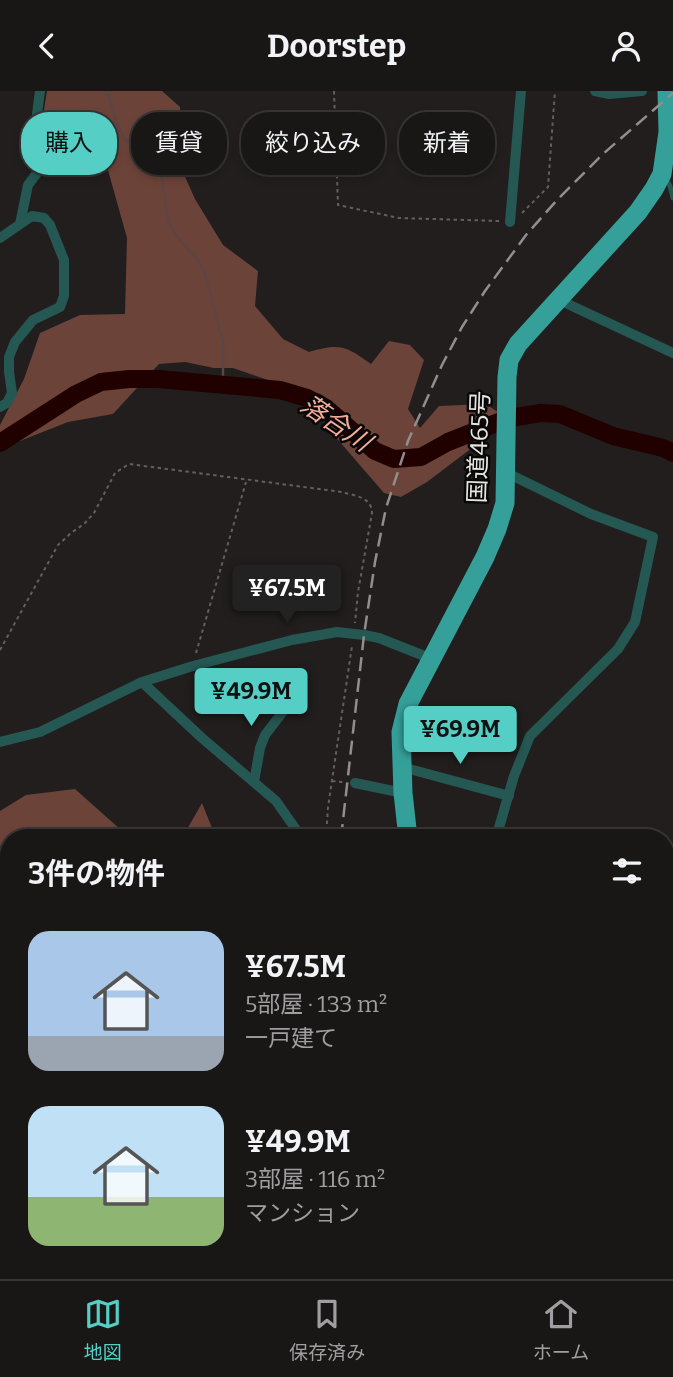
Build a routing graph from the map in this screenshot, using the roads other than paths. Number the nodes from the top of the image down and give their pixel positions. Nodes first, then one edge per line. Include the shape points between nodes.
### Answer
1 (40, 91) edge
2 (521, 91) edge
3 (595, 91) edge
4 (642, 91) edge
5 (667, 91) edge
6 (662, 174) junction
7 (673, 198) edge
8 (510, 222) road end
9 (20, 224) junction
10 (0, 239) edge
11 (557, 299) junction
12 (673, 353) edge
13 (0, 407) edge
14 (507, 473) junction
15 (432, 659) junction
16 (142, 682) junction
17 (293, 690) dead end
18 (0, 742) edge
19 (402, 767) junction
20 (254, 782) junction
21 (355, 783) road end
22 (403, 793) junction
23 (509, 796) junction
24 (296, 829) edge
25 (407, 829) edge
26 (499, 829) edge

1 - 9 street via 37,114 45,151 43,165 28,185
2 - 8 street
3 - 4 street
5 - 6 highway, 国道465号
6 - 7 lane
6 - 11 highway, 国道465号 via 638,212
9 - 10 street
9 - 13 street via 33,216 50,225 64,260 64,296 60,307 33,320 15,342 9,357 12,393
11 - 12 street
11 - 14 highway, 国道465号 via 509,360
14 - 15 highway, 国道465号 via 498,530
14 - 23 street via 591,514 653,537 635,622 618,649 530,736
15 - 16 street via 379,638 337,632
15 - 19 highway, 国道465号 via 408,704 401,731
16 - 18 street via 40,731
16 - 20 street
17 - 20 street via 265,736
19 - 22 highway, 国道465号
19 - 23 street
20 - 24 street via 276,801
21 - 22 street
22 - 25 highway, 国道465号
23 - 26 street

